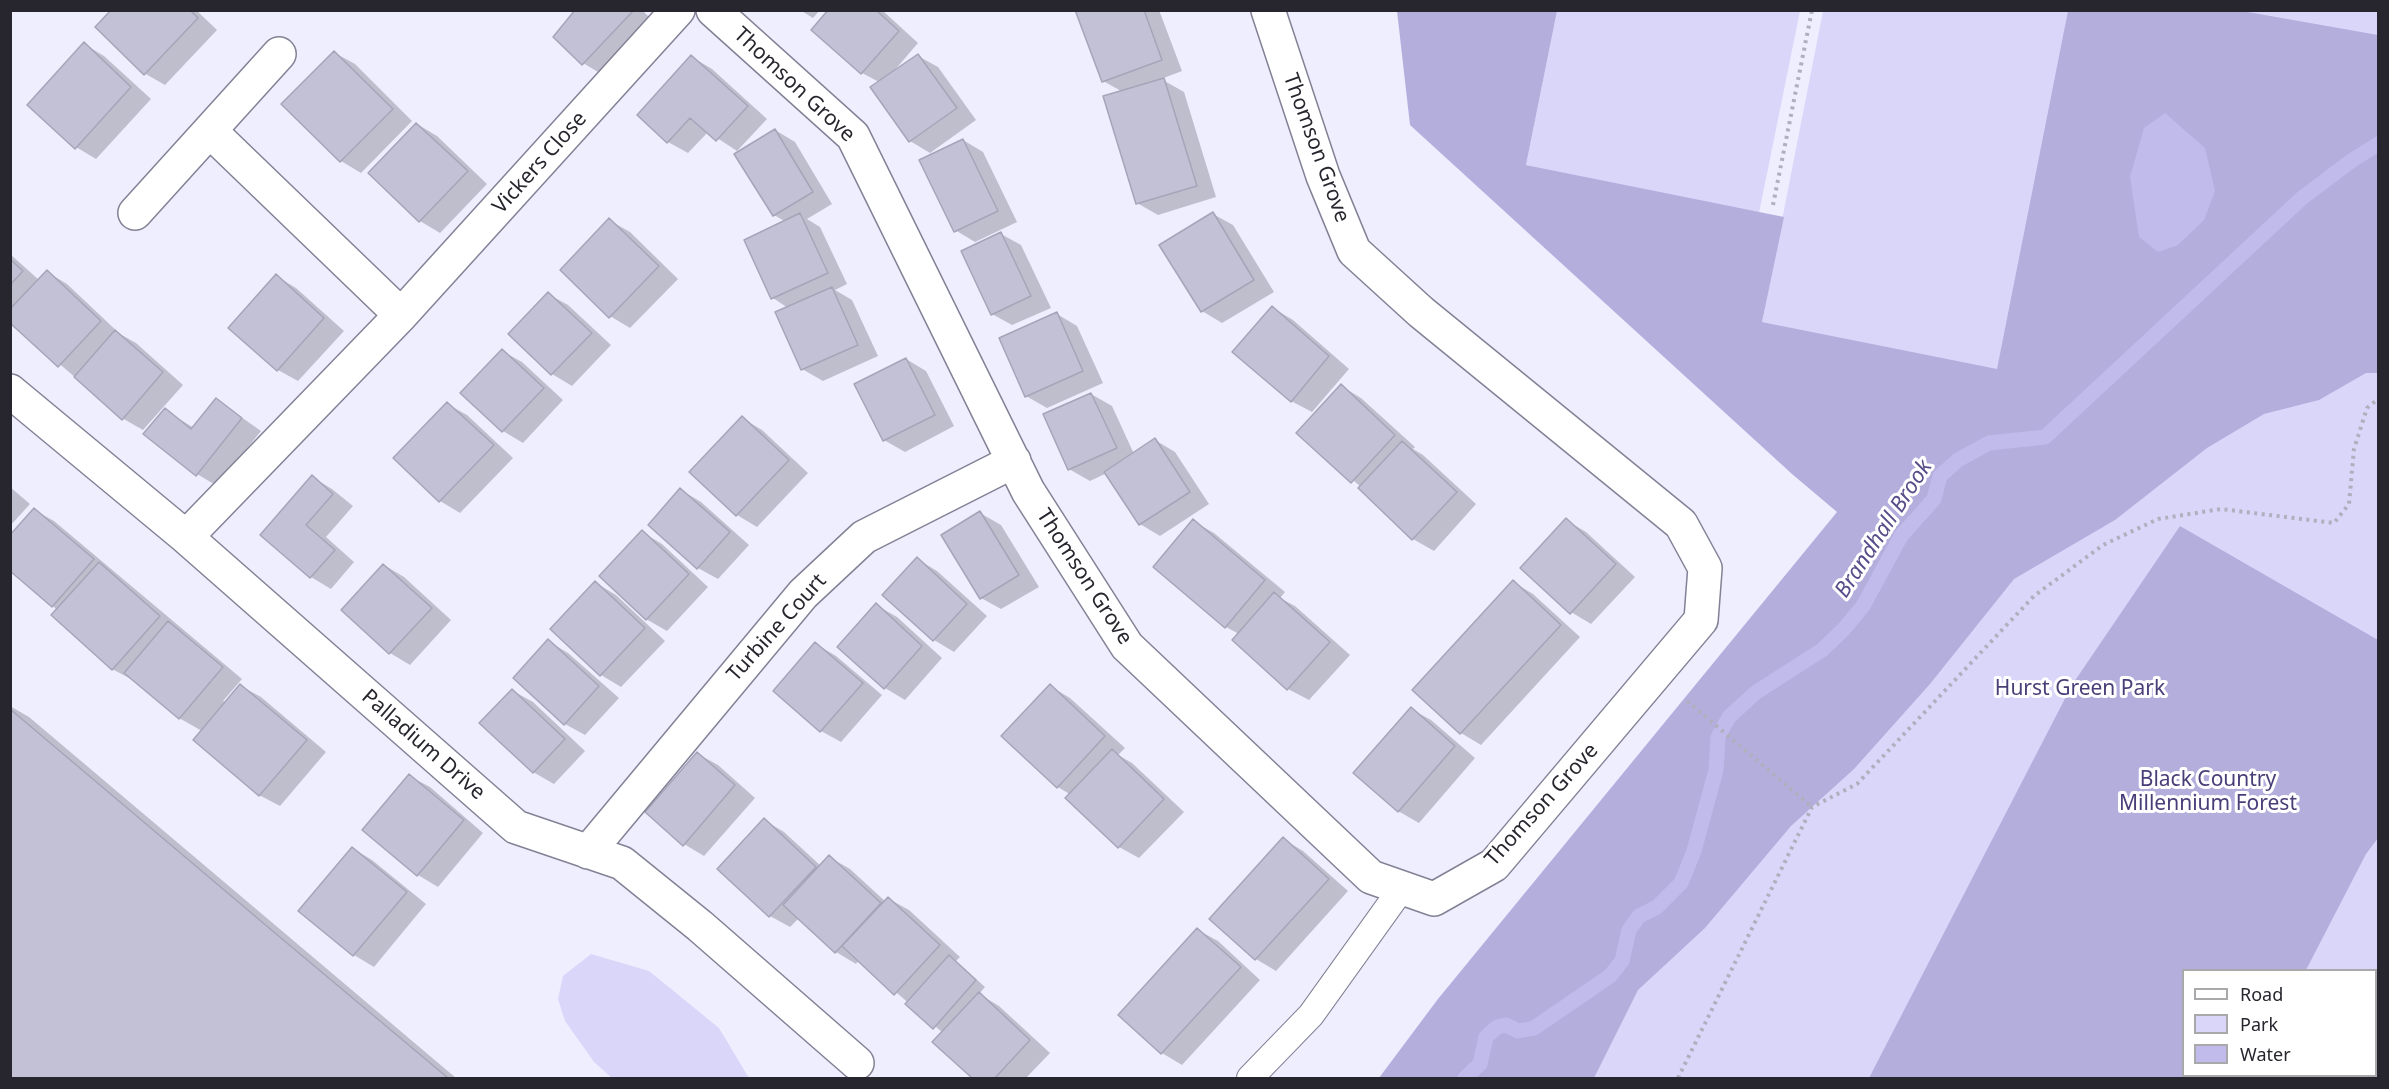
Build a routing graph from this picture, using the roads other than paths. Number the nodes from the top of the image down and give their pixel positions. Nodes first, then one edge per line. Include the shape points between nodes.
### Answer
1 (678, 10) edge
2 (713, 10) edge
3 (1268, 10) edge
4 (279, 54) dead end
5 (210, 130) junction
6 (135, 213) dead end
7 (401, 315) junction
8 (10, 391) edge
9 (1014, 461) junction
10 (186, 537) junction
11 (588, 852) junction
12 (1402, 888) junction
13 (857, 1073) edge
14 (1250, 1078) edge

1 - 7 street, Vickers Close
2 - 9 street, Thomson Grove via 853,136
3 - 12 street, Thomson Grove via 1323,176 1354,251 1421,312 1681,524 1706,568 1701,620 1494,865 1434,899
4 - 5 street
5 - 6 street
5 - 7 street
7 - 10 street, Vickers Close
8 - 10 street, Palladium Drive
9 - 11 street, Turbine Court via 864,537 803,594
9 - 12 street, Thomson Grove via 1028,491 1126,646 1371,877
10 - 11 street, Palladium Drive via 516,827
11 - 13 street, Palladium Drive via 622,863 700,926
12 - 14 lane via 1311,1015

